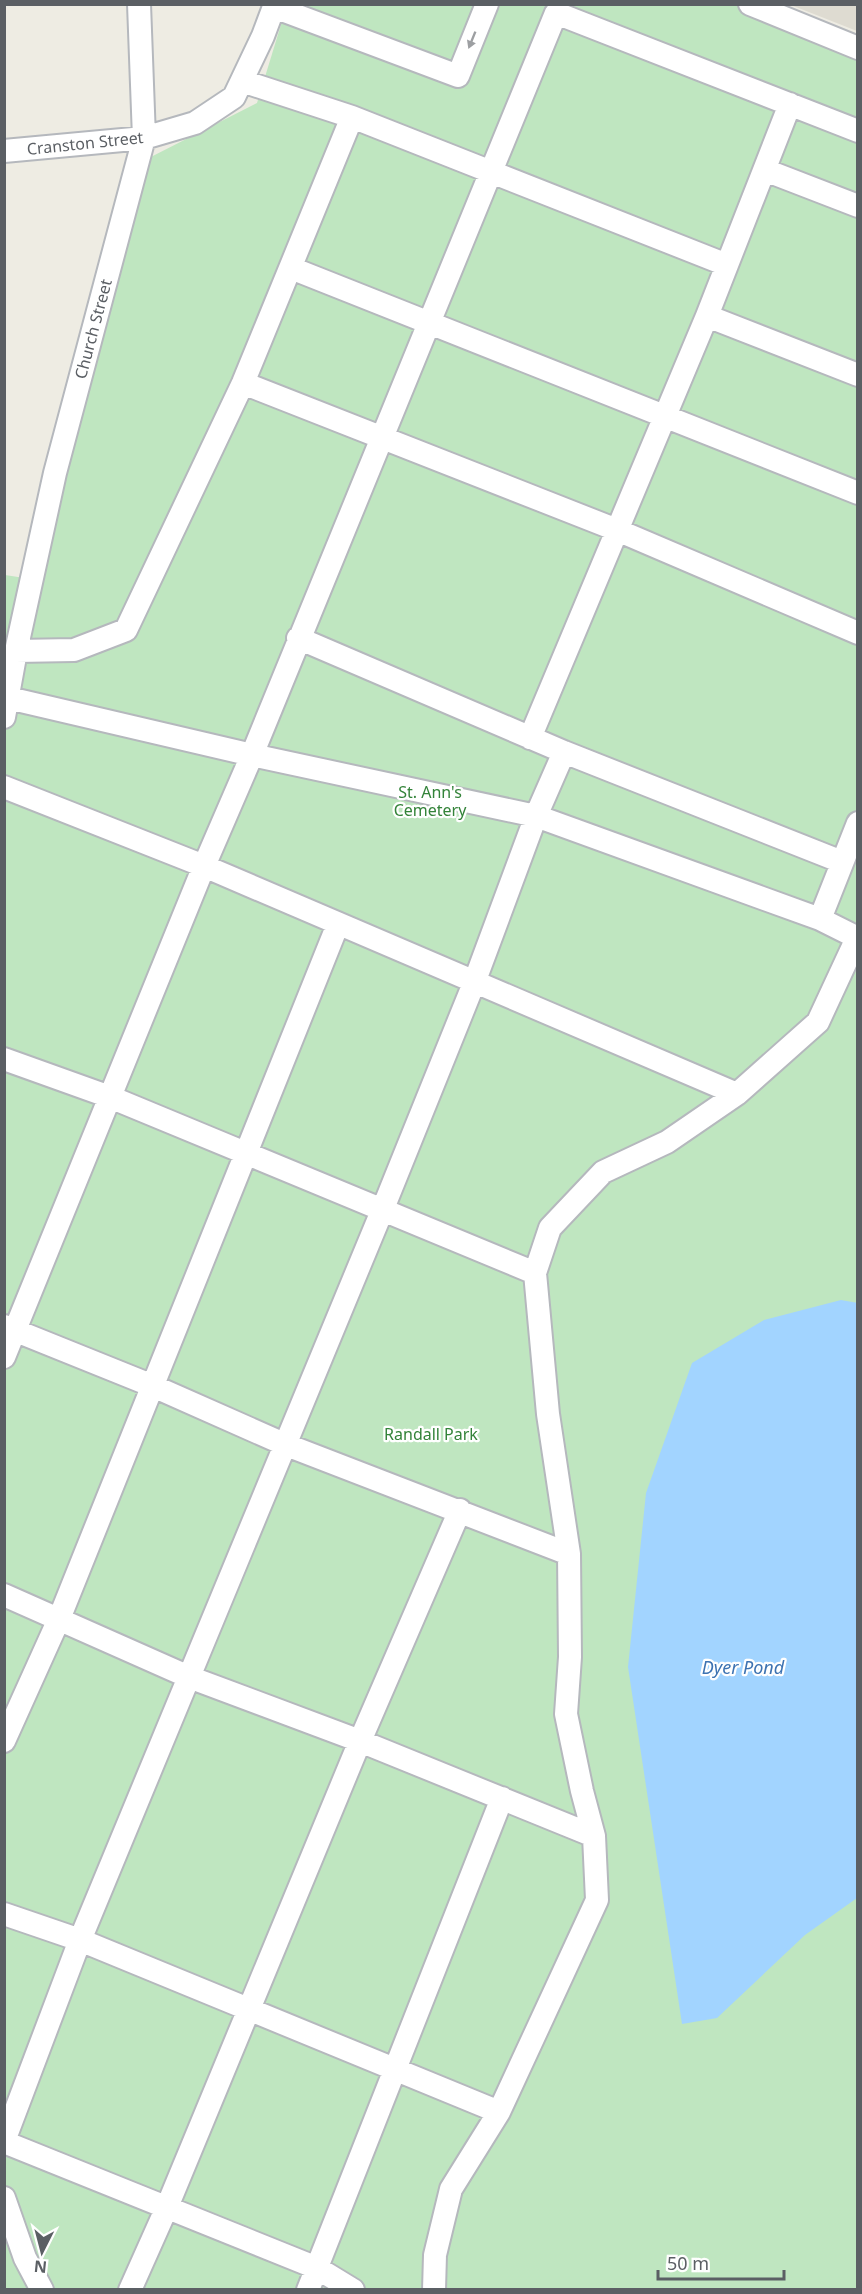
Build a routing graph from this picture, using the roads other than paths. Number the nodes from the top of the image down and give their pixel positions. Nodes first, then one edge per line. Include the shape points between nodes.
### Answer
1 (139, 4) edge
2 (487, 4) edge
3 (750, 4) edge
4 (274, 6) edge
5 (858, 48) edge
6 (242, 81) junction
7 (790, 104) junction
8 (352, 117) junction
9 (858, 131) edge
10 (144, 138) junction
11 (4, 151) edge
12 (765, 170) junction
13 (491, 171) junction
14 (858, 206) edge
15 (727, 265) junction
16 (291, 268) junction
17 (707, 316) junction
18 (428, 323) junction
19 (858, 375) edge
20 (243, 383) junction
21 (664, 417) junction
22 (381, 437) junction
23 (858, 493) edge
24 (617, 530) junction
25 (858, 633) edge
26 (298, 638) junction
27 (16, 651) junction
28 (6, 704) edge
29 (530, 738) junction
30 (564, 752) junction
31 (252, 754) junction
32 (4, 787) edge
33 (536, 816) junction
34 (858, 823) edge
35 (842, 862) junction
36 (204, 866) junction
37 (820, 919) junction
38 (338, 924) junction
39 (857, 938) edge
40 (474, 983) junction
41 (4, 1059) edge
42 (737, 1094) junction
43 (110, 1097) junction
44 (246, 1154) junction
45 (382, 1211) junction
46 (535, 1273) junction
47 (10, 1328) edge
48 (4, 1357) edge
49 (153, 1386) junction
50 (284, 1444) junction
51 (460, 1510) junction
52 (569, 1554) junction
53 (4, 1595) edge
54 (59, 1619) junction
55 (189, 1677) junction
56 (4, 1741) edge
57 (360, 1741) junction
58 (502, 1798) junction
59 (594, 1836) junction
60 (4, 1914) edge
61 (80, 1940) junction
62 (249, 2009) junction
63 (395, 2069) junction
64 (499, 2112) junction
65 (4, 2142) edge
66 (4, 2198) edge
67 (167, 2207) junction
68 (317, 2268) junction
69 (42, 2289) edge
70 (130, 2289) edge
71 (308, 2289) edge
72 (354, 2289) edge
73 (434, 2289) edge

1 - 10 street, Church Street
2 -> 4 street via 458,76
3 - 5 street
4 - 6 street, Cranston Street
6 - 8 street
6 - 10 street, Cranston Street via 234,98 195,123
7 - 9 street
7 - 12 street
7 - 13 street via 556,14
8 - 13 street
8 - 16 street
10 - 11 street, Cranston Street
10 - 27 street, Church Street via 55,473
12 - 14 street
12 - 15 street
13 - 15 street
13 - 18 street
15 - 17 street
16 - 18 street
16 - 20 street
17 - 19 street
17 - 21 street
18 - 21 street
18 - 22 street
20 - 22 street
20 - 27 street via 126,630 74,650
21 - 23 street
21 - 24 street
22 - 24 street
22 - 26 street
24 - 25 street
24 - 29 street
26 - 29 street
26 - 31 street
27 - 28 street, Church Street
28 - 31 street
29 - 30 street
30 - 33 street
30 - 35 street
31 - 33 street
31 - 36 street
32 - 36 street
33 - 37 street
33 - 40 street
34 - 35 street
35 - 37 street
36 - 38 street
36 - 43 street
37 - 39 street
38 - 40 street
38 - 44 street
39 - 42 street via 818,1022
40 - 42 street
40 - 45 street
41 - 43 street
42 - 46 street via 667,1142 603,1172 550,1228
43 - 44 street
43 - 47 street
44 - 45 street
44 - 49 street
45 - 46 street
45 - 50 street
46 - 52 street via 548,1414
47 - 48 street
47 - 49 street
49 - 50 street
49 - 54 street
50 - 51 street
50 - 55 street
51 - 52 street
51 - 57 street
52 - 59 street via 566,1714
53 - 54 street
54 - 55 street
54 - 56 street
55 - 57 street
55 - 61 street
57 - 58 street
57 - 62 street
58 - 59 street
58 - 63 street
59 - 64 street via 597,1900
60 - 61 street
61 - 62 street
61 - 65 street
62 - 63 street
62 - 67 street
63 - 64 street
63 - 68 street
64 - 73 street via 451,2190 435,2255
65 - 67 street
66 - 69 street via 25,2258
67 - 68 street
67 - 70 street
68 - 71 street
68 - 72 street

